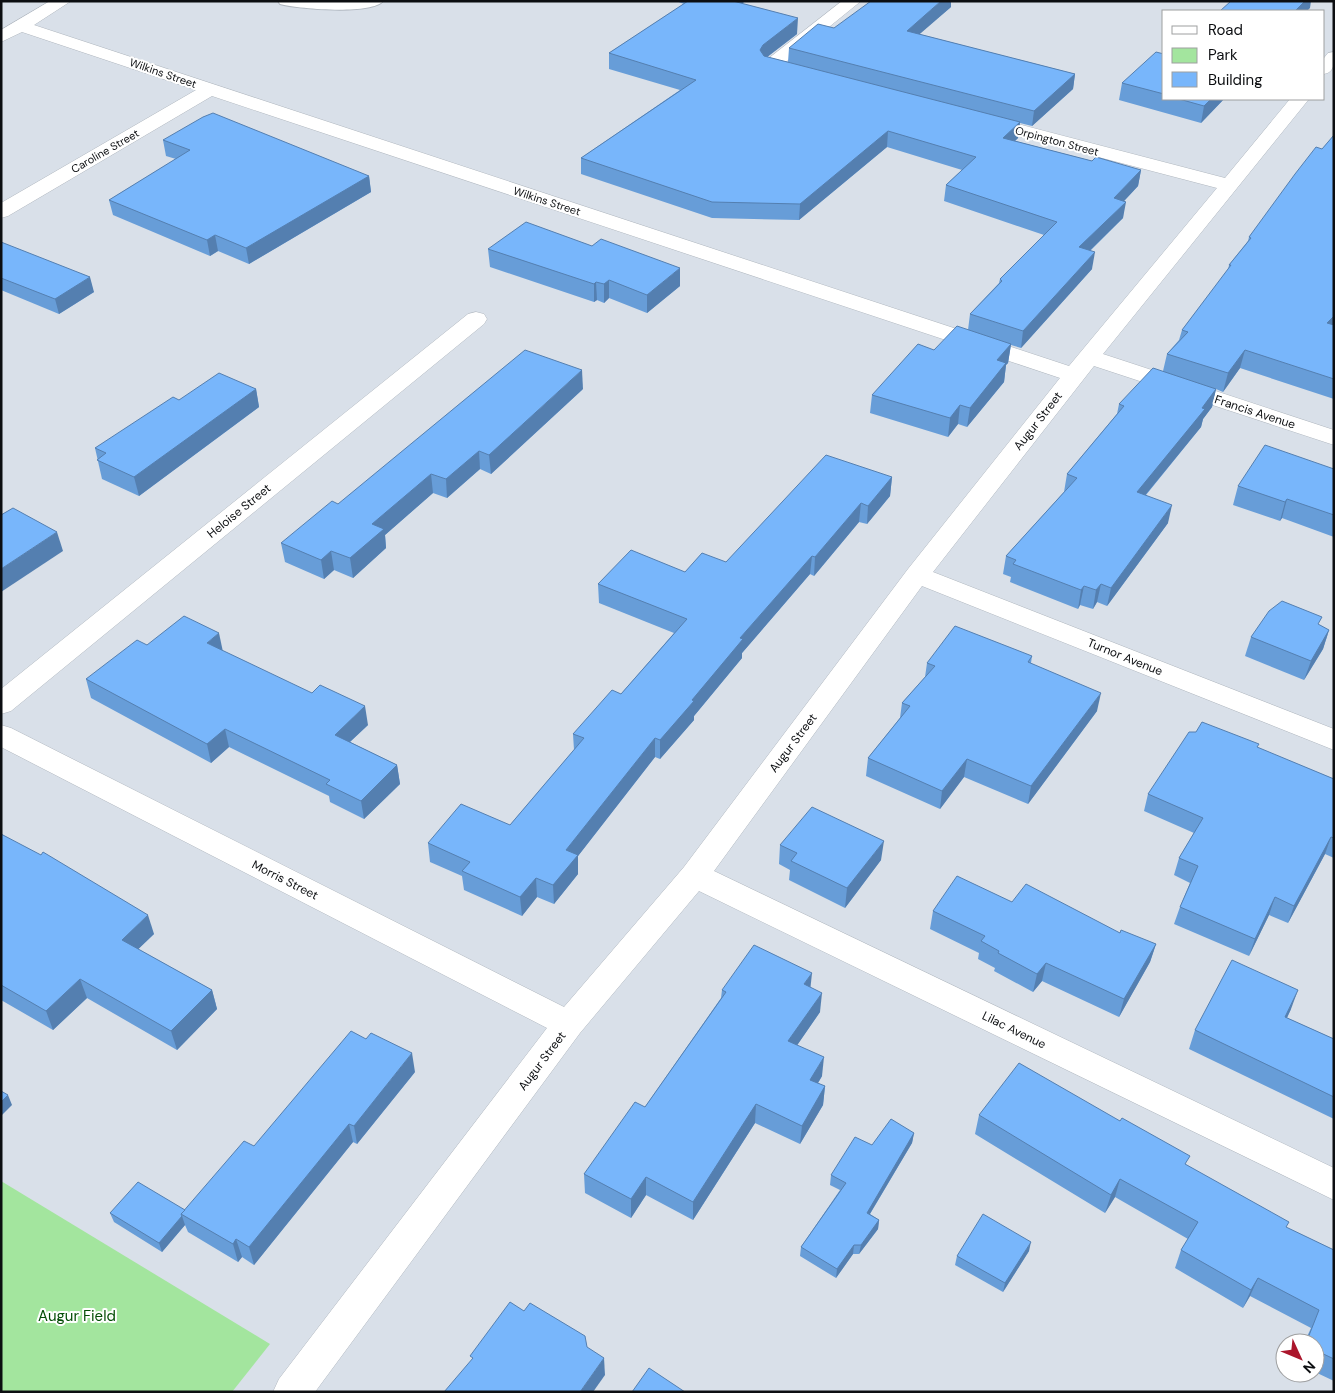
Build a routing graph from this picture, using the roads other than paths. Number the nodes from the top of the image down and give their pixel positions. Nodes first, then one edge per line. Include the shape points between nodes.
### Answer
1 (63, 1) edge
2 (285, 1) edge
3 (376, 1) edge
4 (853, 1) edge
5 (20, 26) junction
6 (1, 37) edge
7 (1334, 57) edge
8 (1325, 68) edge
9 (789, 71) edge
10 (209, 90) junction
11 (1299, 100) edge
12 (961, 116) edge
13 (1228, 185) junction
14 (1, 212) edge
15 (476, 319) dead end
16 (1082, 366) junction
17 (1334, 438) edge
18 (917, 575) junction
19 (1, 704) edge
20 (1, 735) edge
21 (1334, 740) edge
22 (694, 875) junction
23 (569, 1024) junction
24 (1334, 1186) edge
25 (292, 1392) edge

1 - 5 street
2 - 3 lane via 328,6
4 - 9 street via 770,66
5 - 6 street
5 - 10 street, Wilkins Street
7 - 8 street
10 - 14 street, Caroline Street
10 - 16 street, Wilkins Street
11 - 13 street, Augur Street
12 - 13 street, Orpington Street
13 - 16 street, Augur Street
15 - 19 street, Heloise Street
16 - 17 street, Francis Avenue
16 - 18 street, Augur Street
18 - 21 street, Turnor Avenue
18 - 22 street, Augur Street
20 - 23 street, Morris Street
22 - 23 street, Augur Street
22 - 24 street, Lilac Avenue
23 - 25 street, Augur Street

